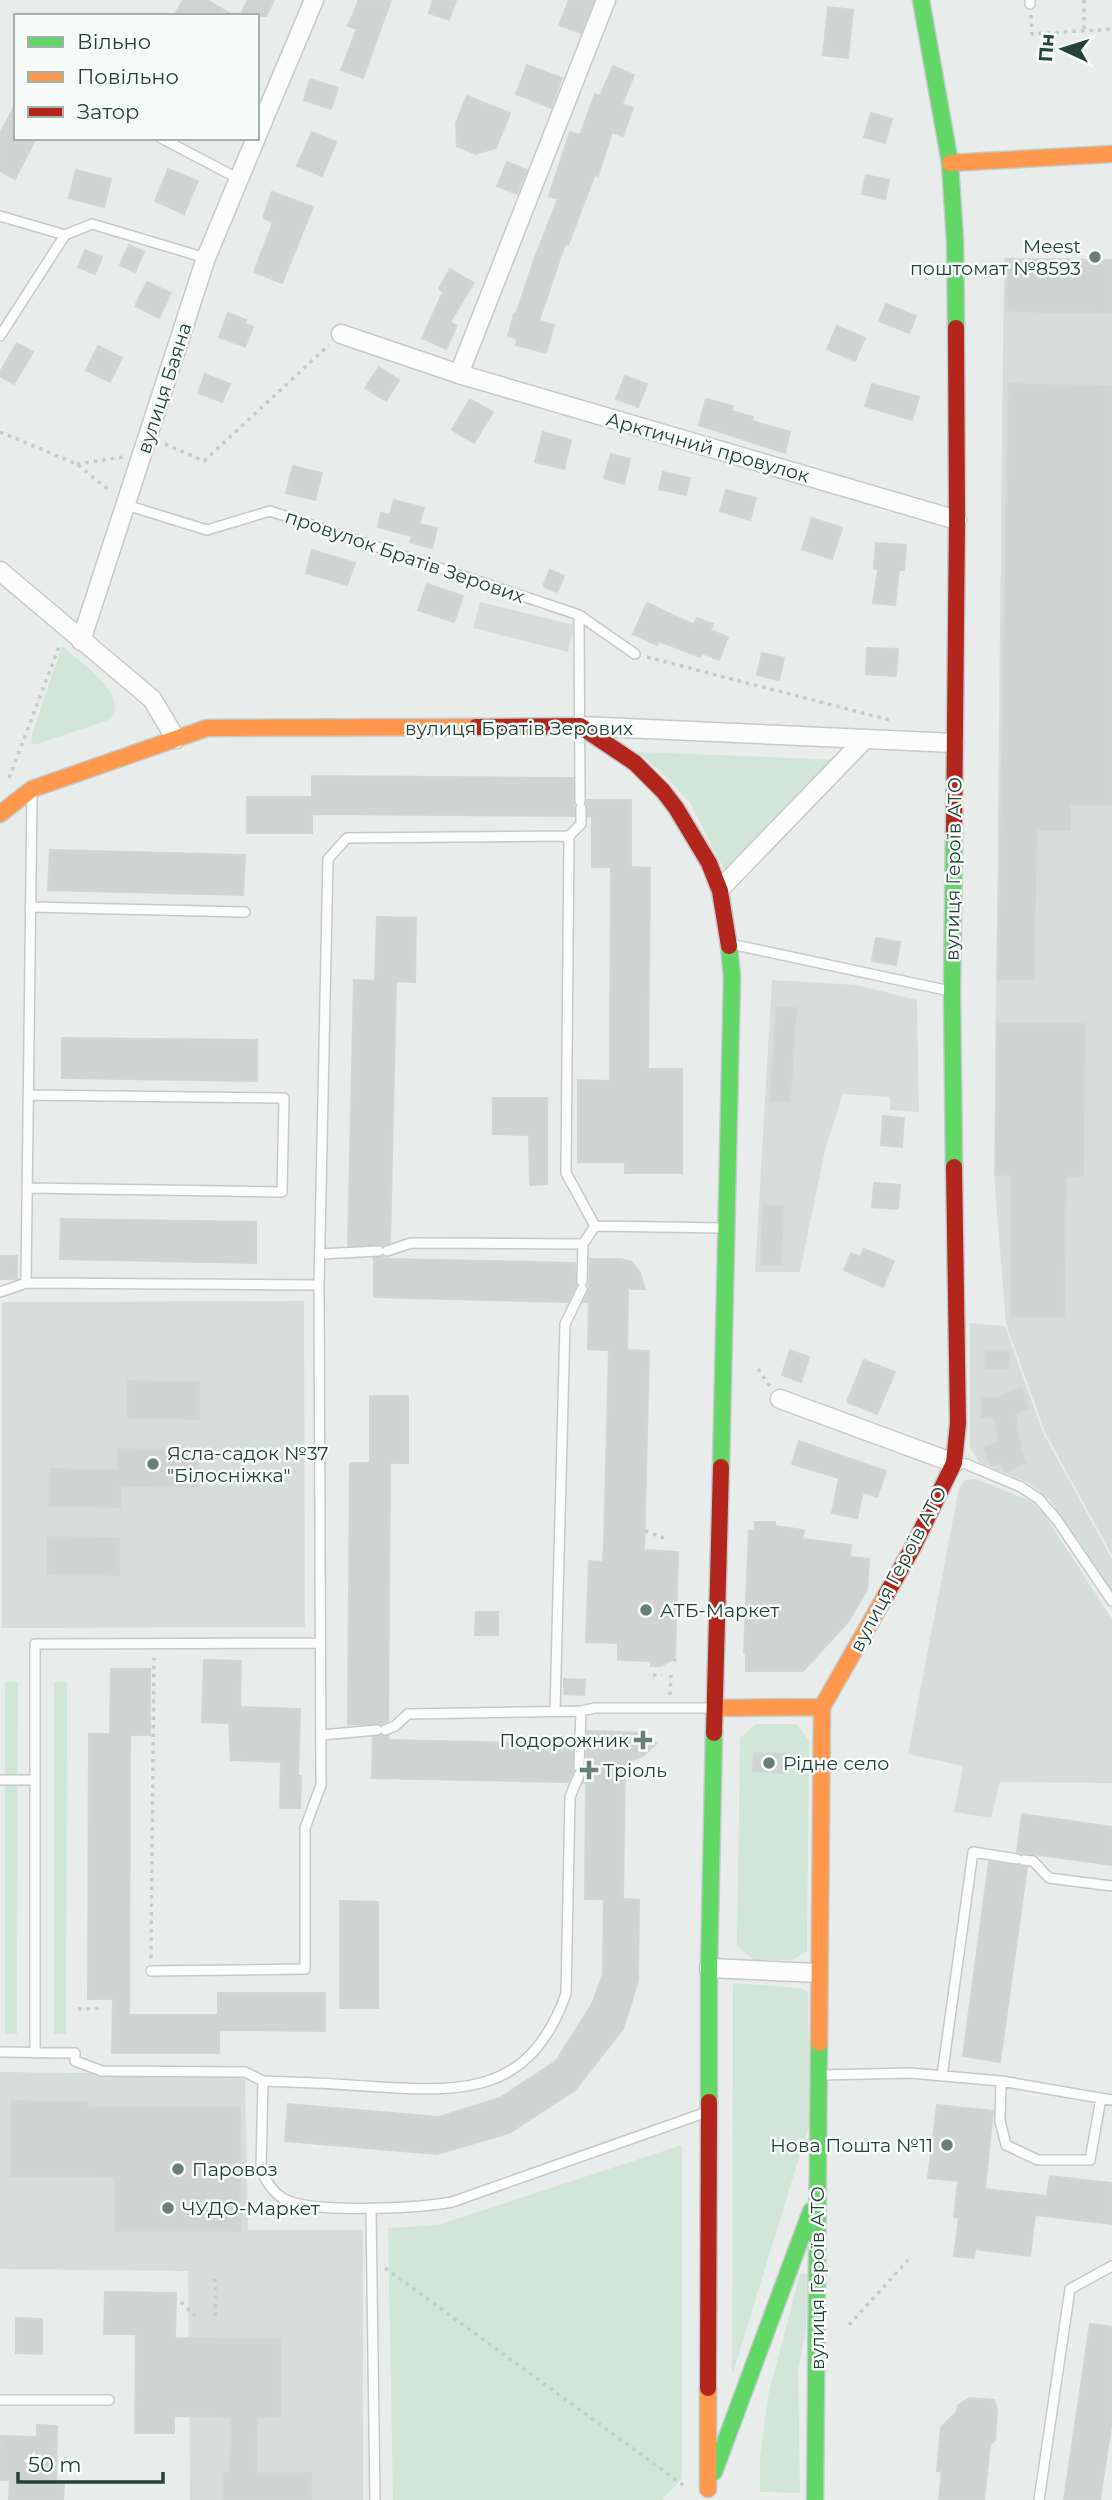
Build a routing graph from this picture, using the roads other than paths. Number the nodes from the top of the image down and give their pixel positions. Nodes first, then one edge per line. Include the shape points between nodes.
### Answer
1 (314, 0) edge
2 (606, 0) edge
3 (921, 0) edge
4 (259, 131) edge
5 (165, 140) edge
6 (255, 140) edge
7 (1112, 154) edge
8 (950, 163) junction
9 (239, 179) junction
10 (0, 216) edge
11 (65, 235) junction
12 (206, 258) junction
13 (341, 334) road end
14 (0, 336) edge
15 (459, 374) junction
16 (126, 505) junction
17 (957, 520) junction
18 (0, 571) edge
19 (579, 615) junction
20 (81, 641) junction
21 (635, 654) road end
22 (580, 726) junction
23 (176, 739) junction
24 (864, 739) junction
25 (954, 743) junction
26 (32, 789) junction
27 (0, 814) edge
28 (569, 836) junction
29 (720, 889) junction
30 (30, 907) junction
31 (245, 912) dead end
32 (730, 943) junction
33 (952, 992) junction
34 (29, 1095) junction
35 (28, 1188) junction
36 (595, 1226) junction
37 (726, 1228) junction
38 (583, 1244) junction
39 (320, 1254) junction
40 (26, 1283) junction
41 (319, 1284) junction
42 (0, 1292) edge
43 (780, 1399) dead end
44 (954, 1463) junction
45 (1112, 1601) edge
46 (320, 1643) junction
47 (822, 1707) junction
48 (715, 1708) junction
49 (555, 1711) junction
50 (581, 1712) junction
51 (321, 1735) junction
52 (0, 1780) edge
53 (35, 1780) junction
54 (1112, 1886) edge
55 (709, 1968) junction
56 (151, 1971) road end
57 (818, 1973) junction
58 (0, 2052) edge
59 (35, 2053) junction
60 (818, 2076) junction
61 (942, 2076) junction
62 (263, 2081) junction
63 (1001, 2081) junction
64 (1101, 2098) junction
65 (1112, 2100) edge
66 (709, 2112) junction
67 (817, 2194) junction
68 (371, 2209) junction
69 (1112, 2266) edge
70 (0, 2400) edge
71 (109, 2400) dead end
72 (708, 2495) edge
73 (375, 2500) edge
74 (815, 2500) edge
75 (1039, 2500) edge

1 - 4 street, вулиця Баяна
2 - 15 street
3 - 8 main road, вулиця Героїв АТО
5 - 9 lane
6 - 9 street, вулиця Баяна
7 - 8 main road
8 - 17 main road, вулиця Героїв АТО
9 - 12 street, вулиця Баяна
10 - 11 lane
11 - 12 lane via 92,224
11 - 14 lane
12 - 16 street, вулиця Баяна
13 - 15 street, Арктичний провулок
15 - 17 street, Арктичний провулок
16 - 19 lane, провулок Братів Зерових via 207,530 270,510
16 - 20 street, вулиця Баяна
17 - 25 main road, вулиця Героїв АТО
18 - 20 street
19 - 21 lane, провулок Братів Зерових
19 - 22 lane
20 - 23 street via 152,699
22 - 23 main road, вулиця Братів Зерових via 207,728
22 - 24 street, вулиця Братів Зерових
22 - 28 lane via 581,824
22 - 29 main road via 659,783 691,830
23 - 26 main road, вулиця Братів Зерових
24 - 25 street, вулиця Братів Зерових
24 - 29 street
25 - 33 main road, вулиця Героїв АТО
26 - 27 main road, вулиця Братів Зерових
26 - 30 lane
28 - 36 lane via 566,1173
28 - 39 lane via 347,838 328,859
29 - 32 main road
30 - 31 lane
30 - 34 lane
32 - 33 lane
32 - 37 main road
33 - 44 main road, вулиця Героїв АТО via 958,1423
34 - 35 lane
34 - 35 lane via 284,1098 282,1192
35 - 40 lane
36 - 37 lane
36 - 38 lane
37 - 48 main road
38 - 39 lane via 411,1243 383,1251
38 - 49 lane via 582,1286 565,1324
39 - 41 lane
40 - 41 lane
40 - 42 lane
41 - 46 lane
43 - 44 street
44 - 45 lane via 1021,1487 1039,1499
44 - 47 main road, вулиця Героїв АТО via 914,1547
46 - 51 lane
46 - 53 lane via 35,1644
47 - 48 main road
47 - 57 main road, вулиця Героїв АТО
48 - 50 lane via 595,1708
48 - 55 main road
49 - 50 lane
49 - 51 lane via 408,1714 396,1726 381,1730
50 - 62 lane via 579,1771 570,1797 566,1994 542,2043 520,2065 467,2087 437,2091
51 - 56 lane via 321,1785 305,1828 305,1969
52 - 53 lane
53 - 59 lane
54 - 61 lane via 1049,1878 1033,1861 973,1853
55 - 57 street
55 - 66 main road
57 - 60 main road, вулиця Героїв АТО
58 - 59 lane
59 - 62 lane via 75,2053 75,2061 102,2071 246,2072
60 - 61 lane
60 - 67 main road, вулиця Героїв АТО
61 - 63 lane
62 - 68 lane via 261,2169 272,2189 297,2204
63 - 64 lane
63 - 64 lane via 1000,2121 1006,2146 1038,2160 1090,2160
64 - 65 lane
66 - 68 lane via 452,2202
66 - 72 main road
67 - 72 main road
67 - 74 main road, вулиця Героїв АТО
68 - 73 lane
69 - 75 lane via 1070,2289
70 - 71 lane

